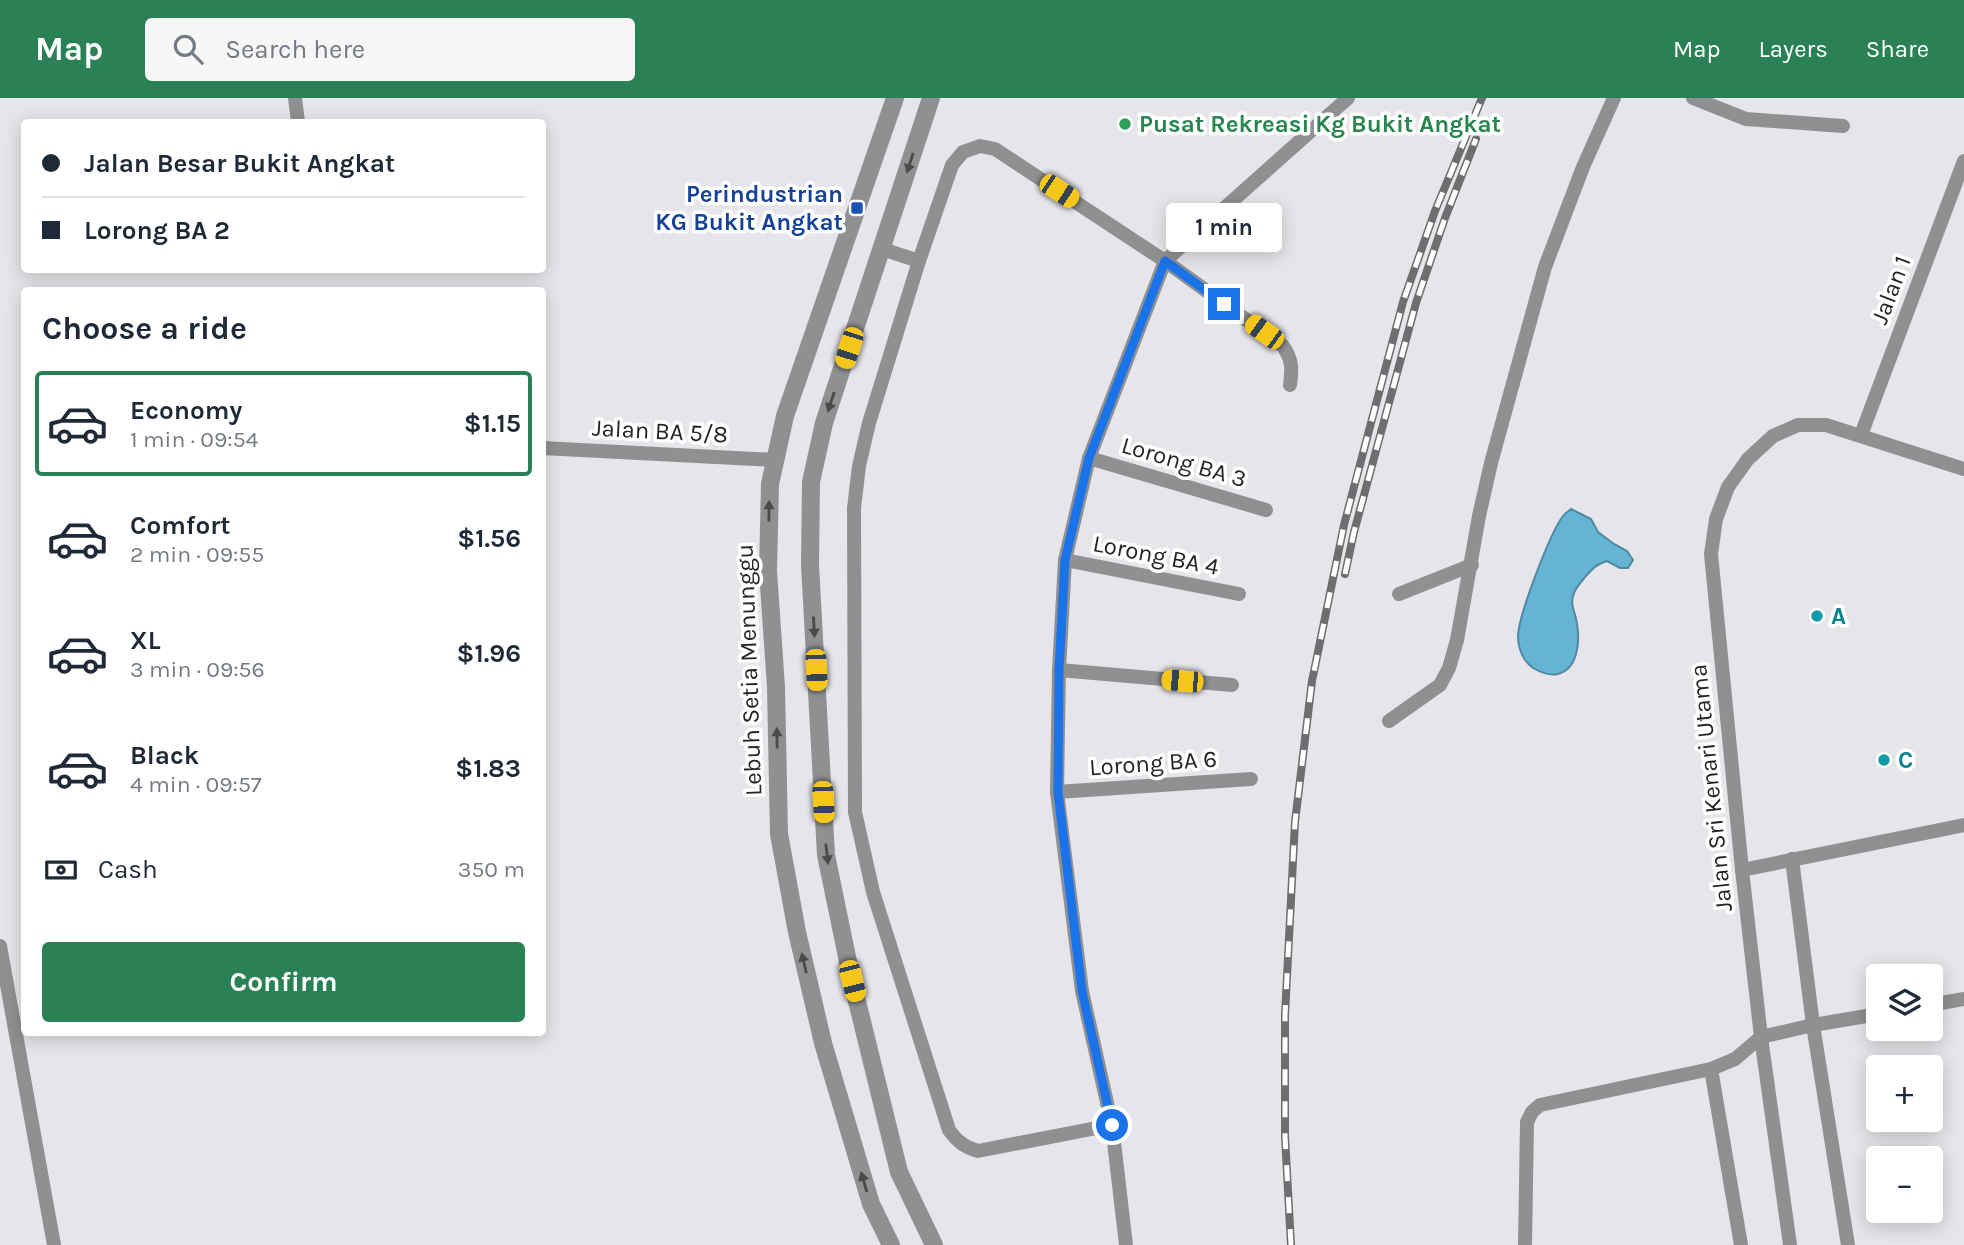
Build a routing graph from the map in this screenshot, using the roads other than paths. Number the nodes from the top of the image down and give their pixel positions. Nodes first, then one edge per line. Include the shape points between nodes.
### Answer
1 (295, 98) edge
2 (895, 98) edge
3 (932, 98) edge
4 (1348, 98) edge
5 (1614, 98) edge
6 (1693, 98) edge
7 (298, 119) edge
8 (1843, 126) dead end
9 (1964, 161) edge
10 (882, 249) junction
11 (919, 261) junction
12 (1165, 261) junction
13 (1290, 386) dead end
14 (1861, 435) junction
15 (546, 448) edge
16 (1089, 458) junction
17 (775, 460) junction
18 (1964, 469) edge
19 (1266, 510) dead end
20 (1065, 560) junction
21 (1472, 565) junction
22 (1239, 594) dead end
23 (1399, 594) dead end
24 (1059, 670) junction
25 (1232, 685) dead end
26 (1389, 721) dead end
27 (1251, 779) dead end
28 (1058, 792) junction
29 (1964, 825) edge
30 (1792, 859) junction
31 (1742, 870) junction
32 (0, 946) edge
33 (1964, 999) edge
34 (1943, 1003) edge
35 (1866, 1016) edge
36 (1813, 1026) junction
37 (1761, 1037) junction
38 (1711, 1069) junction
39 (1112, 1125) junction
40 (54, 1245) edge
41 (891, 1245) edge
42 (934, 1245) edge
43 (1126, 1245) edge
44 (1525, 1245) edge
45 (1741, 1245) edge
46 (1789, 1245) edge
47 (1848, 1245) edge

1 - 7 street
2 - 17 street, Lebuh Setia Menunggu via 785,416
3 -> 10 street
4 - 12 street
5 - 21 street via 1545,267 1491,463
6 - 8 street via 1746,119
9 - 14 street, Jalan 1
10 - 11 street
10 -> 42 street via 824,423 811,482 810,565 826,855 899,1172
11 - 12 street via 952,165 963,152 980,146 995,149
11 - 39 street via 869,423 854,508 855,812 867,866 949,1130 957,1141 978,1151
12 - 13 street via 1283,346 1290,357
12 - 16 street
14 - 18 street, Jalan Sri Kenari Utama
14 - 31 street, Jalan Sri Kenari Utama via 1826,425 1798,425 1773,436 1748,459 1728,487 1716,519 1711,554
15 - 17 street, Jalan BA 5/8
16 - 19 street, Lorong BA 3
16 - 20 street
41 -> 17 street, Lebuh Setia Menunggu via 871,1204 823,1043 779,835 768,571
20 - 22 street, Lorong BA 4
20 - 24 street
21 - 23 street
21 - 26 street via 1449,668 1440,685
24 - 25 street
24 - 28 street
27 - 28 street, Lorong BA 6
28 - 39 street via 1082,991
29 - 30 street
30 - 31 street
30 - 36 street
31 - 37 street, Jalan Sri Kenari Utama
32 - 40 street
33 - 34 street
35 - 36 street
36 - 37 street
36 - 47 street
37 - 38 street via 1735,1059
37 - 46 street, Jalan Sri Kenari Utama
38 - 44 street via 1540,1105 1532,1112 1527,1122
38 - 45 street
39 - 43 street

